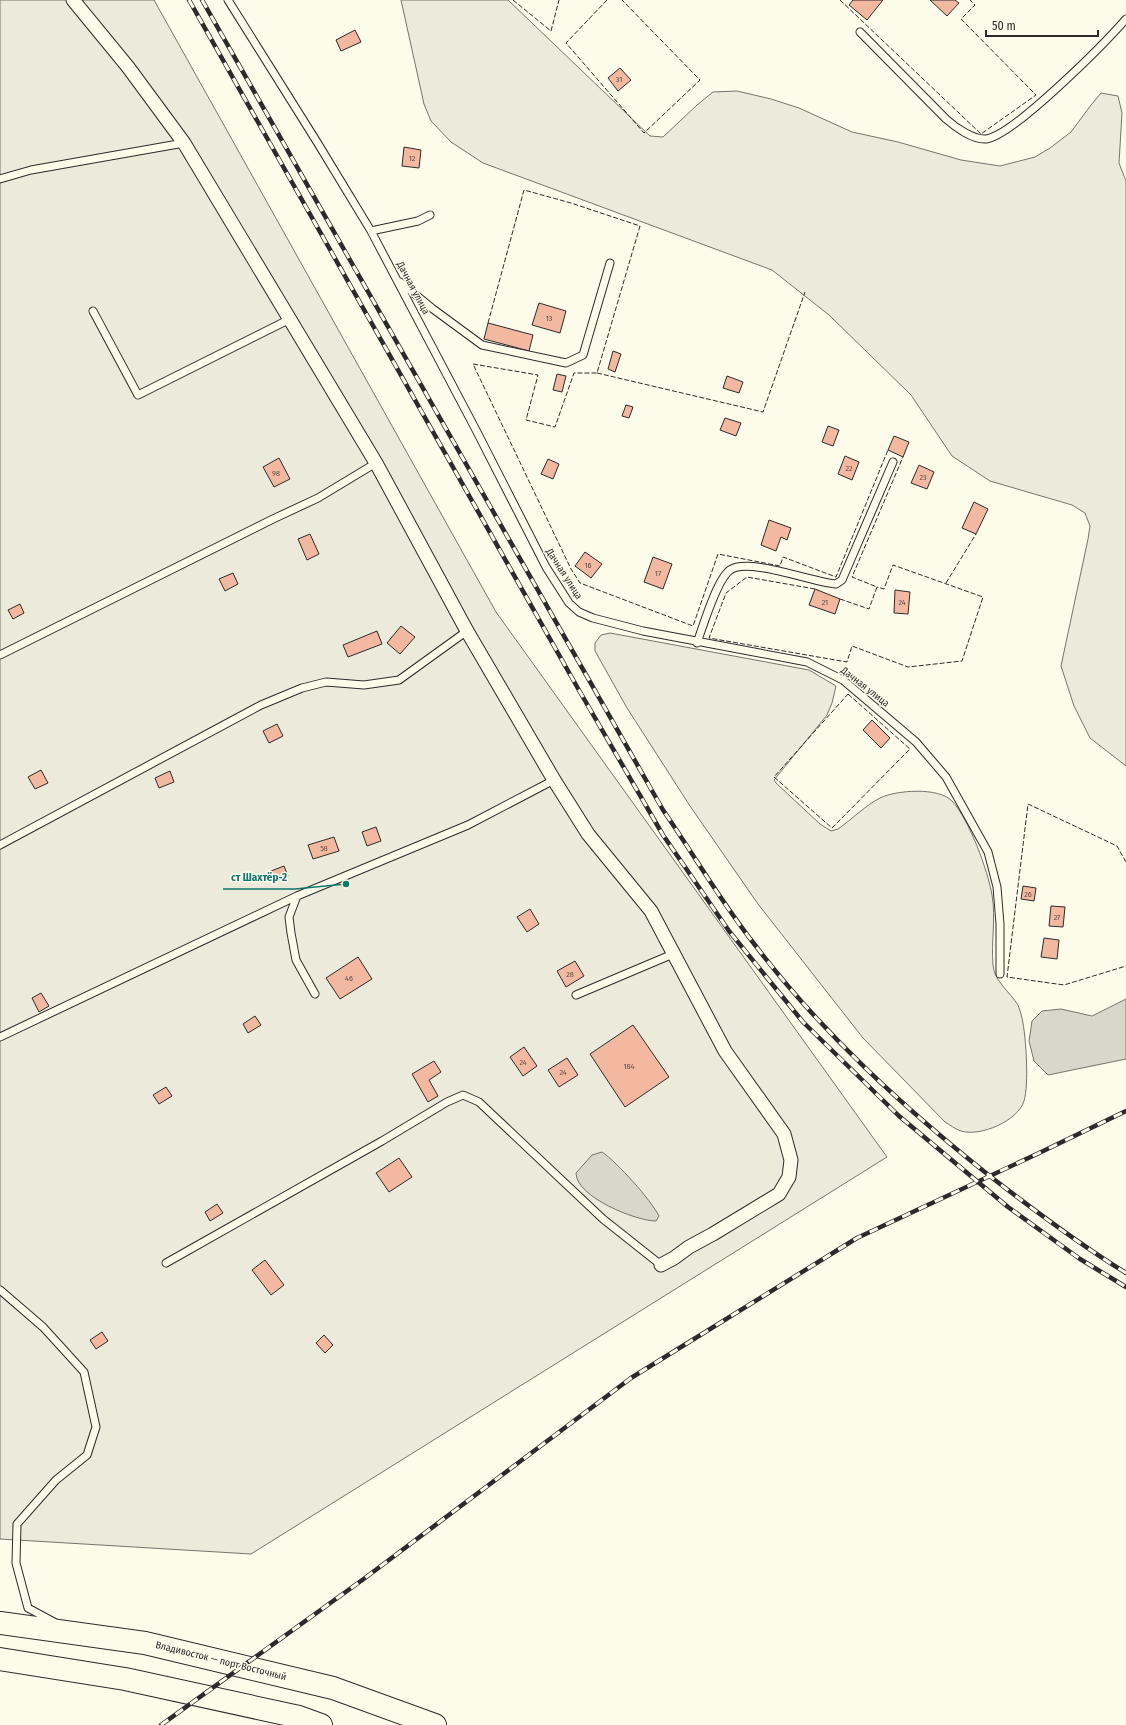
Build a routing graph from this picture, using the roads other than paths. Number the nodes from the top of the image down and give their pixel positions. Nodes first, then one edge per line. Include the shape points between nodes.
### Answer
1 (73, 0) edge
2 (228, 0) edge
3 (1126, 19) edge
4 (860, 32) dead end
5 (184, 143) junction
6 (0, 179) edge
7 (430, 215) dead end
8 (371, 231) junction
9 (610, 263) dead end
10 (397, 280) junction
11 (93, 311) dead end
12 (290, 319) junction
13 (893, 462) dead end
14 (376, 463) junction
15 (467, 631) junction
16 (697, 643) junction
17 (0, 656) edge
18 (554, 780) junction
19 (0, 845) edge
20 (297, 896) junction
21 (673, 954) junction
22 (1000, 974) dead end
23 (315, 994) dead end
24 (576, 995) dead end
25 (0, 1036) edge
26 (166, 1263) dead end
27 (662, 1265) joint
28 (0, 1290) edge
29 (0, 1623) edge
30 (73, 1632) junction
31 (0, 1659) edge
32 (321, 1725) edge
33 (435, 1725) edge

1 - 5 street via 128,66
2 - 8 lane, Дачная улица
3 - 4 lane via 1041,102 997,136 984,139 960,131 946,119
5 - 6 lane via 31,170
5 - 12 street
7 - 8 lane via 418,221
8 - 10 lane, Дачная улица
9 - 10 lane via 583,355 566,363 482,345
10 - 16 lane, Дачная улица via 546,567 570,603 579,612 593,618
11 - 12 lane via 138,396
12 - 14 street
13 - 16 lane via 842,580 836,584 819,583 794,574 755,566 742,566 730,570 720,584
14 - 15 street
14 - 17 lane via 318,498
15 - 18 street
15 - 19 lane via 399,680 364,685 326,682 302,688 261,705
16 - 22 lane, Дачная улица via 807,662 824,669 843,680 916,742 946,777 988,852 997,887
18 - 20 lane via 468,825
18 - 21 street via 588,834 651,911
20 - 23 lane via 289,917 291,933 296,960
20 - 25 lane
21 - 24 lane
21 - 27 street via 725,1051 784,1134 791,1160 789,1177 779,1194 689,1246
26 - 27 lane via 463,1095 479,1102 603,1219
28 - 30 lane via 43,1327 84,1372 96,1427 87,1456 56,1480 17,1524 16,1563 28,1608
29 - 30 highway, Владивосток — порт Восточный
30 - 33 highway, Владивосток — порт Восточный via 145,1643 333,1688
31 - 32 highway via 125,1679 299,1717

